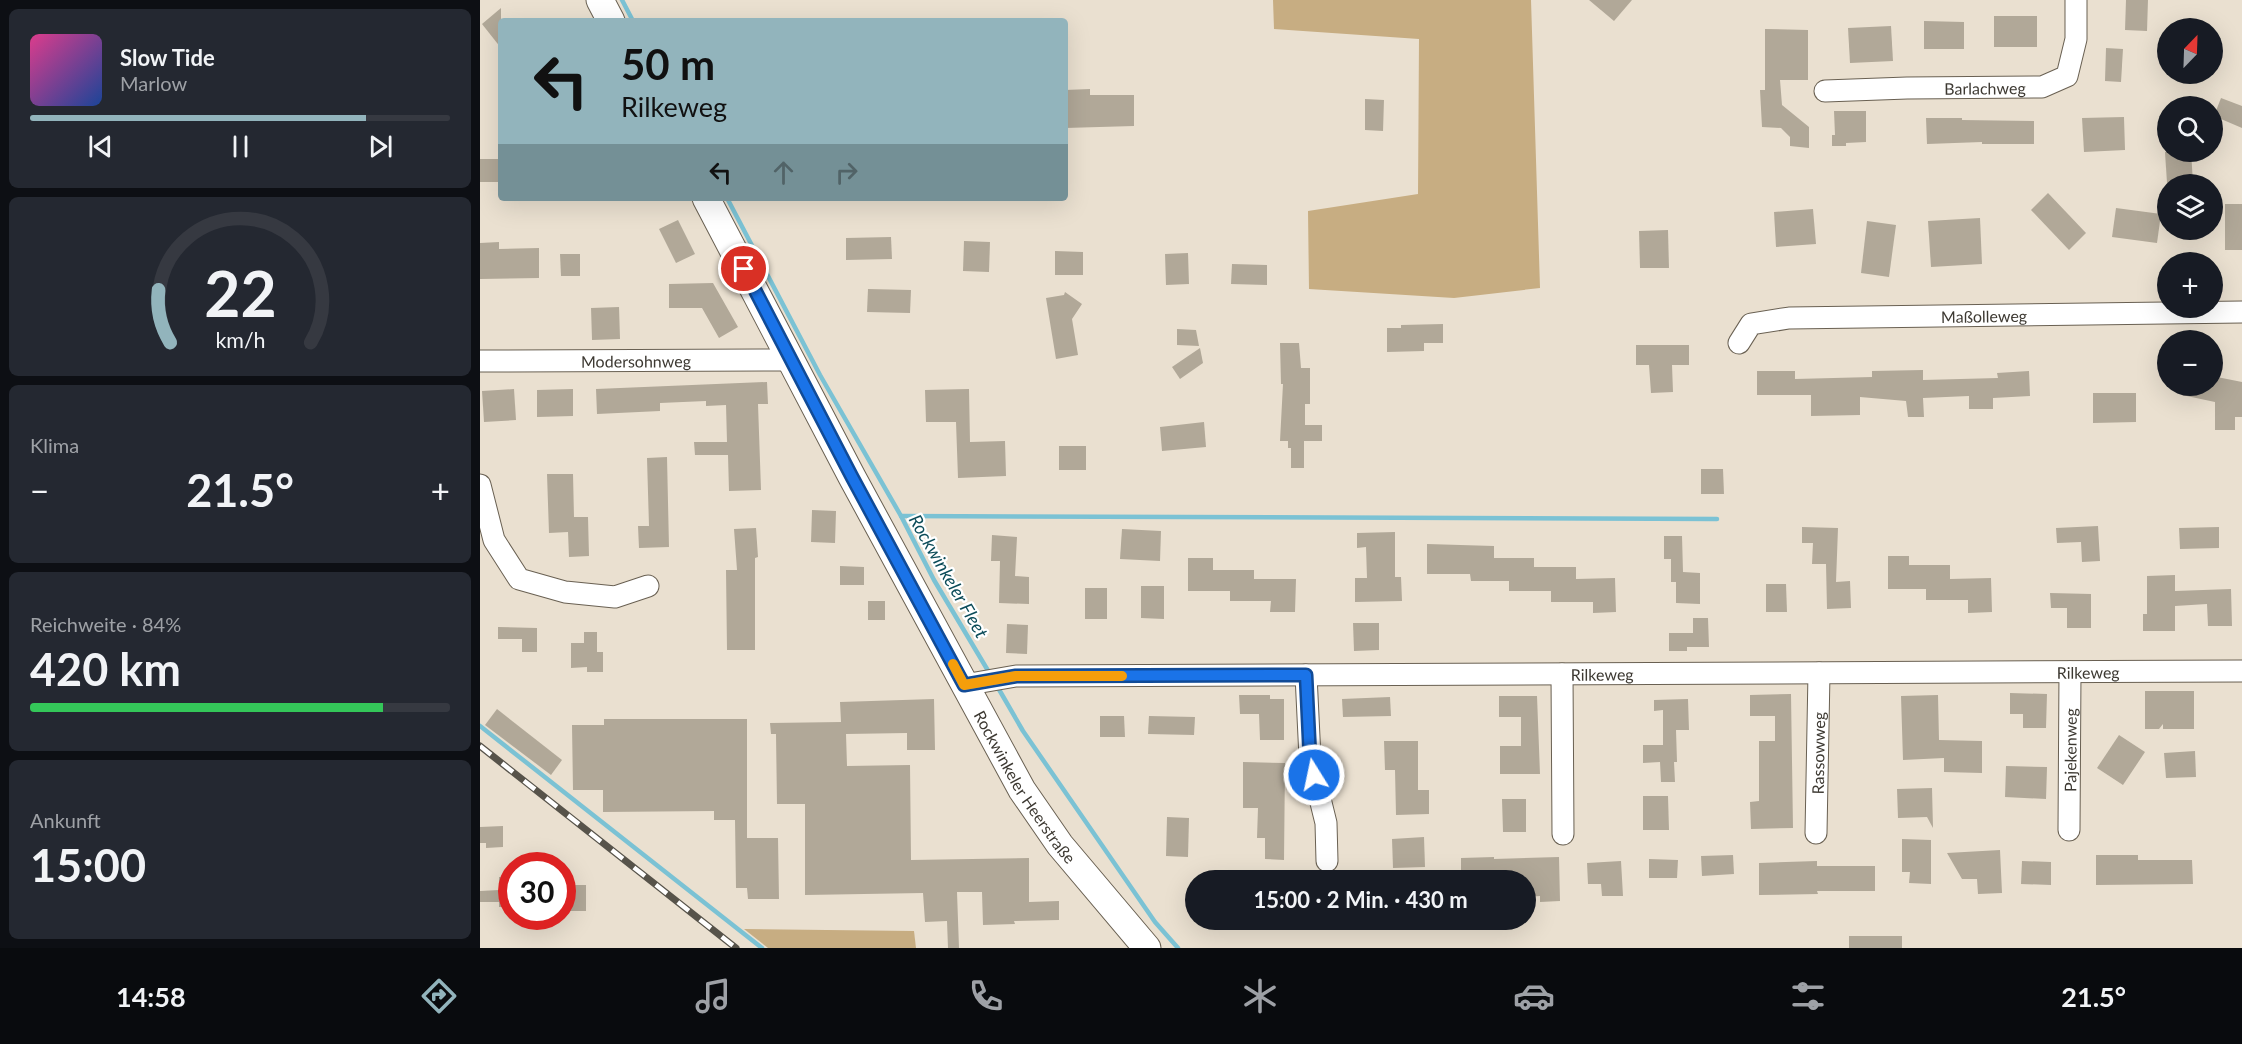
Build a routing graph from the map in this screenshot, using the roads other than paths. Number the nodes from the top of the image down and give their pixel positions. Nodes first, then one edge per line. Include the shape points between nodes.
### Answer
1 (600, 0) edge
2 (2076, 0) edge
3 (609, 18) edge
4 (1825, 91) dead end
5 (708, 201) edge
6 (2242, 312) edge
7 (1739, 343) dead end
8 (792, 360) junction
9 (480, 361) edge
10 (480, 485) edge
11 (648, 586) dead end
12 (2242, 671) edge
13 (2070, 672) junction
14 (1820, 673) junction
15 (1562, 674) junction
16 (1306, 675) junction
17 (973, 683) junction
18 (2069, 830) dead end
19 (1816, 833) dead end
20 (1563, 834) dead end
21 (1327, 861) dead end
22 (1147, 948) edge

1 - 3 main road
2 - 4 street, Barlachweg via 2076,39 2067,76 2043,87
5 - 8 main road, Rockwinkeler Heerstraße
6 - 7 street, Maßolleweg via 1789,318 1750,324
8 - 9 street, Modersohnweg
8 - 17 main road, Rockwinkeler Heerstraße via 852,477
10 - 11 street via 494,540 519,579 565,592 615,597
12 - 13 street, Rilkeweg
13 - 14 street, Rilkeweg
13 - 18 street, Pajekenweg
14 - 15 street, Rilkeweg
14 - 19 street, Rassowweg
15 - 16 street, Rilkeweg
15 - 20 street
16 - 17 street, Rilkeweg via 1016,676
16 - 21 street via 1310,759 1326,823
17 - 22 main road, Rockwinkeler Heerstraße via 1022,790 1059,845

